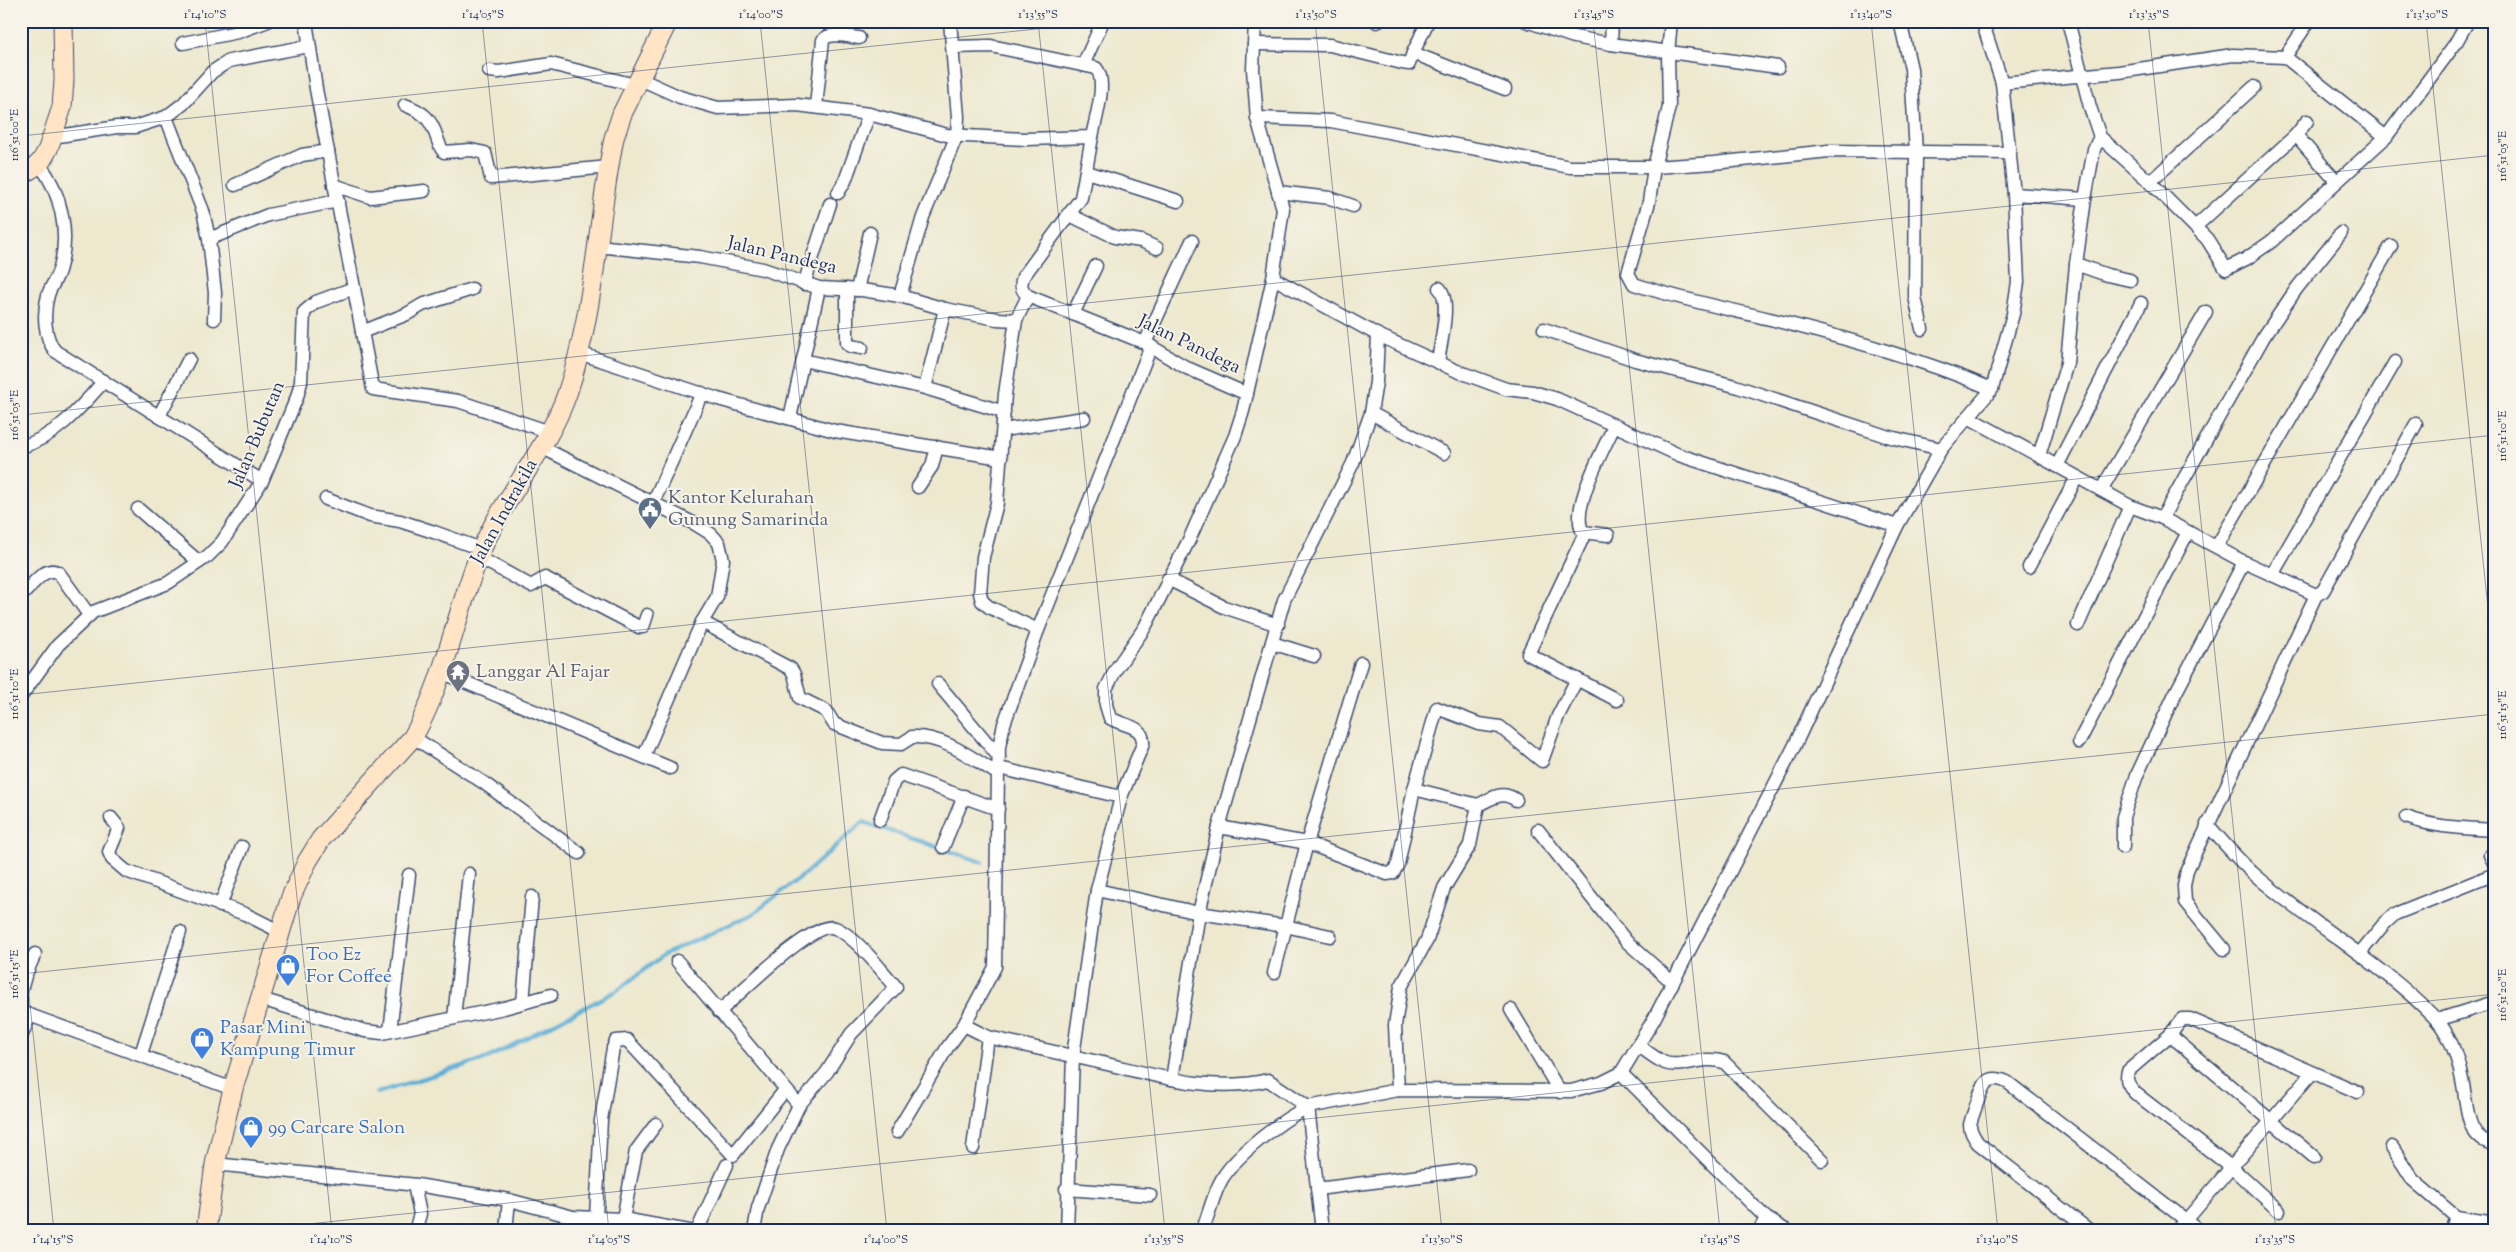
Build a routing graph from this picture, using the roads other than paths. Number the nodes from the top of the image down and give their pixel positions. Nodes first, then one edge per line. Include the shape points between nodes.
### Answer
1 (62, 21) edge
2 (268, 21) edge
3 (306, 21) edge
4 (668, 21) edge
5 (950, 21) edge
6 (1103, 21) edge
7 (1255, 21) edge
8 (1428, 21) edge
9 (1526, 21) edge
10 (1612, 21) edge
11 (1672, 21) edge
12 (1900, 21) edge
13 (1982, 21) edge
14 (2068, 21) edge
15 (2309, 21) edge
16 (2468, 21) edge
17 (859, 38) dead end
18 (183, 43) dead end
19 (1254, 44) junction
20 (1611, 44) junction
21 (309, 46) junction
22 (954, 47) junction
23 (1413, 53) junction
24 (1668, 53) junction
25 (2285, 57) junction
26 (1083, 65) junction
27 (1778, 67) dead end
28 (489, 71) dead end
29 (2082, 76) junction
30 (637, 82) junction
31 (2002, 83) junction
32 (2254, 87) dead end
33 (1505, 89) dead end
34 (405, 105) dead end
35 (816, 106) junction
36 (868, 114) junction
37 (166, 117) junction
38 (1257, 118) junction
39 (2307, 121) dead end
40 (956, 135) junction
41 (2100, 136) junction
42 (2296, 136) junction
43 (52, 137) junction
44 (1092, 137) junction
45 (2386, 137) junction
46 (328, 151) junction
47 (2010, 153) junction
48 (1916, 154) junction
49 (39, 164) junction
50 (608, 167) junction
51 (1654, 167) junction
52 (1087, 172) junction
53 (21, 175) edge
54 (2336, 181) junction
55 (2150, 182) junction
56 (235, 185) dead end
57 (334, 185) junction
58 (424, 191) dead end
59 (838, 192) dead end
60 (1278, 192) junction
61 (2014, 194) junction
62 (2085, 199) junction
63 (338, 201) junction
64 (1178, 201) dead end
65 (830, 204) dead end
66 (1353, 206) dead end
67 (1068, 214) junction
68 (2195, 227) junction
69 (870, 233) dead end
70 (2341, 233) dead end
71 (209, 239) junction
72 (1192, 242) dead end
73 (598, 246) junction
74 (2391, 246) dead end
75 (1157, 248) dead end
76 (2076, 264) junction
77 (1096, 266) dead end
78 (1273, 278) junction
79 (2130, 280) dead end
80 (804, 284) junction
81 (354, 288) junction
82 (819, 288) junction
83 (1439, 288) dead end
84 (472, 289) dead end
85 (852, 289) junction
86 (900, 296) junction
87 (1028, 296) junction
88 (2141, 303) dead end
89 (945, 309) junction
90 (2206, 312) dead end
91 (1073, 314) junction
92 (214, 319) dead end
93 (1016, 320) junction
94 (1544, 329) dead end
95 (1922, 329) dead end
96 (362, 332) junction
97 (1378, 335) junction
98 (1148, 344) junction
99 (862, 348) dead end
100 (579, 353) junction
101 (189, 359) dead end
102 (803, 360) junction
103 (1438, 362) junction
104 (2395, 362) dead end
105 (104, 381) junction
106 (925, 388) junction
107 (1992, 389) junction
108 (702, 393) junction
109 (1247, 394) junction
110 (1004, 412) junction
111 (1371, 413) junction
112 (159, 416) junction
113 (1968, 417) junction
114 (790, 418) junction
115 (1084, 418) dead end
116 (2416, 424) dead end
117 (1614, 426) junction
118 (1003, 430) junction
119 (546, 439) junction
120 (21, 447) edge
121 (936, 447) junction
122 (1941, 448) junction
123 (1444, 453) dead end
124 (2039, 456) junction
125 (1001, 458) junction
126 (2057, 466) junction
127 (2077, 477) junction
128 (262, 481) junction
129 (918, 488) dead end
130 (2100, 490) junction
131 (326, 499) dead end
132 (653, 503) junction
133 (2130, 506) junction
134 (138, 509) dead end
135 (2162, 518) junction
136 (1897, 526) junction
137 (2188, 532) junction
138 (1585, 533) junction
139 (1608, 535) dead end
140 (2217, 546) junction
141 (480, 553) junction
142 (199, 562) junction
143 (2244, 562) junction
144 (2030, 567) dead end
145 (2272, 575) junction
146 (1168, 579) junction
147 (2316, 595) junction
148 (21, 596) edge
149 (89, 615) junction
150 (647, 615) dead end
151 (702, 622) junction
152 (1278, 625) junction
153 (2078, 625) dead end
154 (1038, 630) junction
155 (1272, 643) junction
156 (1314, 656) dead end
157 (1361, 663) dead end
158 (441, 672) junction
159 (1576, 679) junction
160 (938, 684) dead end
161 (21, 696) edge
162 (1617, 700) dead end
163 (413, 737) junction
164 (2079, 742) dead end
165 (644, 756) junction
166 (999, 766) junction
167 (670, 768) dead end
168 (1414, 790) junction
169 (964, 796) junction
170 (1121, 797) junction
171 (1516, 800) dead end
172 (1478, 806) junction
173 (998, 810) junction
174 (2406, 817) dead end
175 (111, 818) dead end
176 (880, 820) dead end
177 (2207, 824) junction
178 (1219, 827) junction
179 (1538, 830) dead end
180 (2495, 830) edge
181 (1308, 843) junction
182 (242, 847) dead end
183 (943, 847) dead end
184 (2124, 847) dead end
185 (579, 853) dead end
186 (469, 874) dead end
187 (2495, 874) edge
188 (409, 875) dead end
189 (1097, 890) junction
190 (532, 897) dead end
191 (220, 906) junction
192 (1199, 913) junction
193 (1285, 926) junction
194 (180, 932) dead end
195 (281, 932) junction
196 (1330, 936) dead end
197 (2224, 949) dead end
198 (2360, 953) junction
199 (35, 954) dead end
200 (677, 961) dead end
201 (1274, 973) dead end
202 (1672, 982) junction
203 (21, 990) edge
204 (551, 995) dead end
205 (261, 999) junction
206 (2495, 1002) edge
207 (522, 1003) junction
208 (1511, 1010) dead end
209 (719, 1012) junction
210 (26, 1013) edge
211 (454, 1018) junction
212 (2437, 1020) junction
213 (964, 1025) junction
214 (390, 1031) junction
215 (2170, 1035) junction
216 (21, 1037) edge
217 (988, 1037) junction
218 (1638, 1045) junction
219 (141, 1054) junction
220 (1073, 1056) junction
221 (1621, 1073) junction
222 (2312, 1073) junction
223 (1172, 1079) junction
224 (233, 1089) junction
225 (785, 1090) junction
226 (1398, 1090) junction
227 (1560, 1092) junction
228 (2358, 1092) dead end
229 (799, 1105) junction
230 (1308, 1107) junction
231 (2272, 1119) junction
232 (656, 1124) dead end
233 (897, 1132) dead end
234 (2495, 1144) edge
235 (2392, 1147) dead end
236 (973, 1148) dead end
237 (2314, 1157) dead end
238 (1822, 1160) dead end
239 (215, 1164) junction
240 (727, 1165) dead end
241 (2231, 1168) junction
242 (1468, 1170) dead end
243 (414, 1185) junction
244 (1066, 1189) junction
245 (1317, 1189) junction
246 (1150, 1194) dead end
247 (509, 1200) junction
248 (2279, 1211) dead end
249 (573, 1217) junction
250 (596, 1217) junction
251 (2456, 1217) junction
252 (1766, 1218) junction
253 (623, 1219) junction
254 (2186, 1219) junction
255 (2495, 1223) edge
256 (690, 1230) edge
257 (206, 1231) edge
258 (415, 1231) edge
259 (506, 1231) edge
260 (571, 1231) edge
261 (754, 1231) edge
262 (1067, 1231) edge
263 (1202, 1231) edge
264 (1322, 1231) edge
265 (1759, 1231) edge
266 (1787, 1231) edge
267 (2090, 1231) edge
268 (2176, 1231) edge
269 (2200, 1231) edge
270 (2451, 1231) edge

1 - 43 street via 62,107
2 - 18 street via 238,32
3 - 21 street
4 - 30 street, Jalan Indrakila
5 - 22 street
6 - 26 street
7 - 19 street
8 - 23 street
9 - 20 street via 1574,38
10 - 20 street
11 - 24 street
12 - 48 street via 1911,69
13 - 31 street
14 - 29 street
15 - 25 street
16 - 45 street via 2455,44
17 - 35 street via 833,35 823,40
19 - 23 street via 1330,45 1409,64
19 - 38 street
20 - 24 street
21 - 37 street via 229,61 212,72 184,104
21 - 46 street
22 - 26 street via 991,46
22 - 40 street
23 - 33 street
24 - 27 street
24 - 51 street via 1669,106
25 - 29 street via 2233,55
25 - 45 street
26 - 44 street via 1096,68 1101,77
28 - 30 street via 551,64
29 - 31 street
29 - 41 street
30 - 35 street via 718,108
30 - 50 street, Jalan Indrakila via 622,114
31 - 47 street
32 - 55 street
34 - 50 street via 423,112 433,123 444,152 471,150 484,153 491,178
35 - 36 street
36 - 40 street
36 - 59 street via 845,181
37 - 43 street via 135,127
37 - 71 street via 203,211
38 - 51 street via 1331,121 1570,166
38 - 60 street
39 - 42 street
40 - 44 street via 1026,139
40 - 86 street via 923,217
41 - 55 street
41 - 62 street via 2094,149
42 - 54 street
42 - 68 street
43 - 49 street
44 - 52 street
45 - 54 street
46 - 56 street via 302,156
46 - 57 street
47 - 48 street
47 - 61 street
48 - 51 street via 1829,151
48 - 95 street via 1915,297
49 - 53 street
49 - 105 street via 51,182 62,216 64,238 60,268 48,295 49,344
50 - 73 street, Jalan Indrakila
51 - 107 street via 1649,202 1628,274 1634,284 1710,307 1770,319 1849,341 1958,374
52 - 64 street
52 - 67 street via 1082,198
54 - 68 street via 2272,241 2226,269 2207,239
55 - 68 street
57 - 58 street via 370,197
57 - 63 street
60 - 66 street via 1330,198
60 - 78 street via 1283,209
61 - 62 street
61 - 107 street via 2018,282 2014,314
62 - 76 street
63 - 71 street via 268,215
63 - 81 street
65 - 80 street
67 - 75 street via 1115,237 1141,241
67 - 87 street via 1023,276 1021,285
69 - 85 street
70 - 135 street via 2297,288 2263,338
71 - 92 street
72 - 98 street
73 - 80 street, Jalan Pandega via 700,257 763,269
73 - 100 street, Jalan Indrakila
74 - 140 street
76 - 79 street
76 - 124 street via 2067,363
77 - 91 street
78 - 97 street
78 - 109 street
80 - 82 street, Jalan Pandega
81 - 96 street
81 - 128 street, Jalan Bubutan via 316,302 304,312 302,382
82 - 85 street, Jalan Pandega
82 - 102 street
83 - 103 street via 1446,303
84 - 96 street via 422,305
85 - 86 street, Jalan Pandega
85 - 99 street via 847,343
86 - 89 street, Jalan Pandega
87 - 91 street, Jalan Pandega
87 - 93 street
88 - 126 street
89 - 93 street, Jalan Pandega
89 - 106 street
90 - 130 street
91 - 98 street, Jalan Pandega
93 - 110 street
94 - 122 street via 1635,360 1735,386 1886,436
96 - 119 street via 373,389 458,401
97 - 103 street
97 - 111 street
98 - 109 street, Jalan Pandega via 1187,368
98 - 154 street
100 - 108 street
100 - 119 street, Jalan Indrakila via 567,394
101 - 112 street
102 - 106 street
102 - 114 street
103 - 117 street via 1506,389 1558,399
104 - 145 street
105 - 112 street
105 - 120 street via 51,434
106 - 110 street
107 - 113 street
108 - 114 street
108 - 132 street
109 - 146 street via 1235,436 1190,538
110 - 118 street
111 - 123 street
111 - 152 street via 1353,463 1284,600
112 - 128 street
113 - 122 street
113 - 124 street
114 - 121 street via 835,431
115 - 118 street
116 - 147 street via 2323,591
117 - 136 street via 1679,456
117 - 138 street via 1579,512 1579,523
118 - 125 street
119 - 132 street
119 - 141 street, Jalan Indrakila
121 - 125 street
121 - 129 street via 932,466
122 - 136 street
124 - 126 street
125 - 154 street via 997,503 983,557 980,593 982,601 989,607
126 - 127 street
127 - 130 street
127 - 144 street
128 - 142 street, Jalan Bubutan via 232,531
130 - 133 street
131 - 141 street via 370,516 434,532
132 - 151 street via 695,524 719,543 723,560 717,598
133 - 135 street
133 - 153 street
134 - 142 street
135 - 137 street
136 - 202 street via 1794,746
137 - 140 street
137 - 164 street
138 - 139 street
138 - 159 street via 1528,654
140 - 143 street
141 - 150 street via 531,586 545,578 639,627 643,627
141 - 158 street, Jalan Indrakila
142 - 149 street, Jalan Bubutan via 168,582
143 - 145 street
143 - 184 street via 2137,775 2123,817
145 - 147 street
146 - 152 street via 1224,607
146 - 170 street via 1145,627 1116,669 1105,693 1110,718 1138,729 1143,738
147 - 177 street
148 - 149 street via 47,571 54,570
149 - 161 street, Jalan Bubutan via 58,645
151 - 165 street
151 - 166 street via 790,669 800,698 826,711 834,724 894,745 912,736 928,738
152 - 155 street
154 - 166 street via 1004,724
155 - 156 street
155 - 178 street
157 - 181 street
158 - 163 street, Jalan Indrakila
158 - 165 street
159 - 162 street
159 - 168 street via 1542,760 1500,727 1479,724 1437,708
160 - 166 street
163 - 185 street via 484,783
163 - 195 street, Jalan Indrakila via 321,839 299,879
165 - 167 street
166 - 170 street
166 - 173 street
168 - 172 street
168 - 181 street via 1398,864 1393,873 1387,874
169 - 173 street
169 - 176 street via 901,775 894,781
169 - 183 street
170 - 189 street
171 - 172 street via 1500,794
172 - 226 street via 1470,844 1444,888 1427,940 1401,987 1395,1025
173 - 213 street via 995,966
174 - 180 street via 2469,830
175 - 191 street via 119,828 108,852 118,865 126,871
177 - 197 street via 2188,870 2185,902
177 - 198 street via 2253,873
178 - 181 street
178 - 192 street
179 - 202 street via 1626,941
181 - 193 street
182 - 191 street
186 - 211 street
187 - 198 street via 2395,914 2382,924
188 - 214 street
189 - 192 street
189 - 220 street
190 - 207 street
191 - 195 street
192 - 193 street
192 - 223 street
193 - 196 street
193 - 201 street
194 - 219 street
195 - 205 street, Jalan Indrakila
198 - 212 street
199 - 203 street
200 - 209 street
202 - 218 street
204 - 207 street
205 - 214 street via 365,1031
205 - 224 street, Jalan Indrakila
206 - 212 street
207 - 211 street
208 - 227 street
209 - 225 street
209 - 229 street via 794,946 827,927 836,928 863,950 896,987 852,1034 827,1072
210 - 216 street
210 - 219 street
211 - 214 street
212 - 234 street via 2455,1051 2463,1081 2467,1117 2478,1137 2486,1143
213 - 217 street
213 - 233 street
215 - 222 street via 2182,1019 2190,1019
215 - 231 street
215 - 241 street via 2128,1071 2128,1084 2135,1093
217 - 220 street
217 - 236 street
218 - 221 street
218 - 238 street via 1665,1063 1712,1058 1724,1062
219 - 224 street
220 - 223 street
220 - 244 street
221 - 227 street via 1601,1082
221 - 252 street
222 - 228 street
222 - 231 street
223 - 230 street via 1214,1086 1268,1080
224 - 239 street, Jalan Indrakila
225 - 229 street
225 - 250 street via 734,1155 627,1040 616,1041 612,1048 601,1120
226 - 227 street
226 - 230 street
229 - 261 street via 775,1157
230 - 245 street
230 - 263 street via 1248,1149 1222,1179
231 - 237 street
231 - 241 street
232 - 253 street via 636,1151
235 - 251 street via 2413,1180
239 - 243 street
239 - 257 street, Jalan Indrakila
240 - 256 street
241 - 248 street
241 - 254 street
242 - 245 street
243 - 247 street
243 - 258 street via 420,1214
244 - 246 street
244 - 262 street
245 - 264 street
247 - 249 street
247 - 259 street
249 - 250 street
249 - 260 street
250 - 253 street
251 - 255 street
251 - 270 street
252 - 265 street
252 - 266 street
253 - 256 street
254 - 267 street via 2007,1082 1997,1078 1989,1080 1983,1087 1970,1124 1978,1143
254 - 268 street
254 - 269 street

